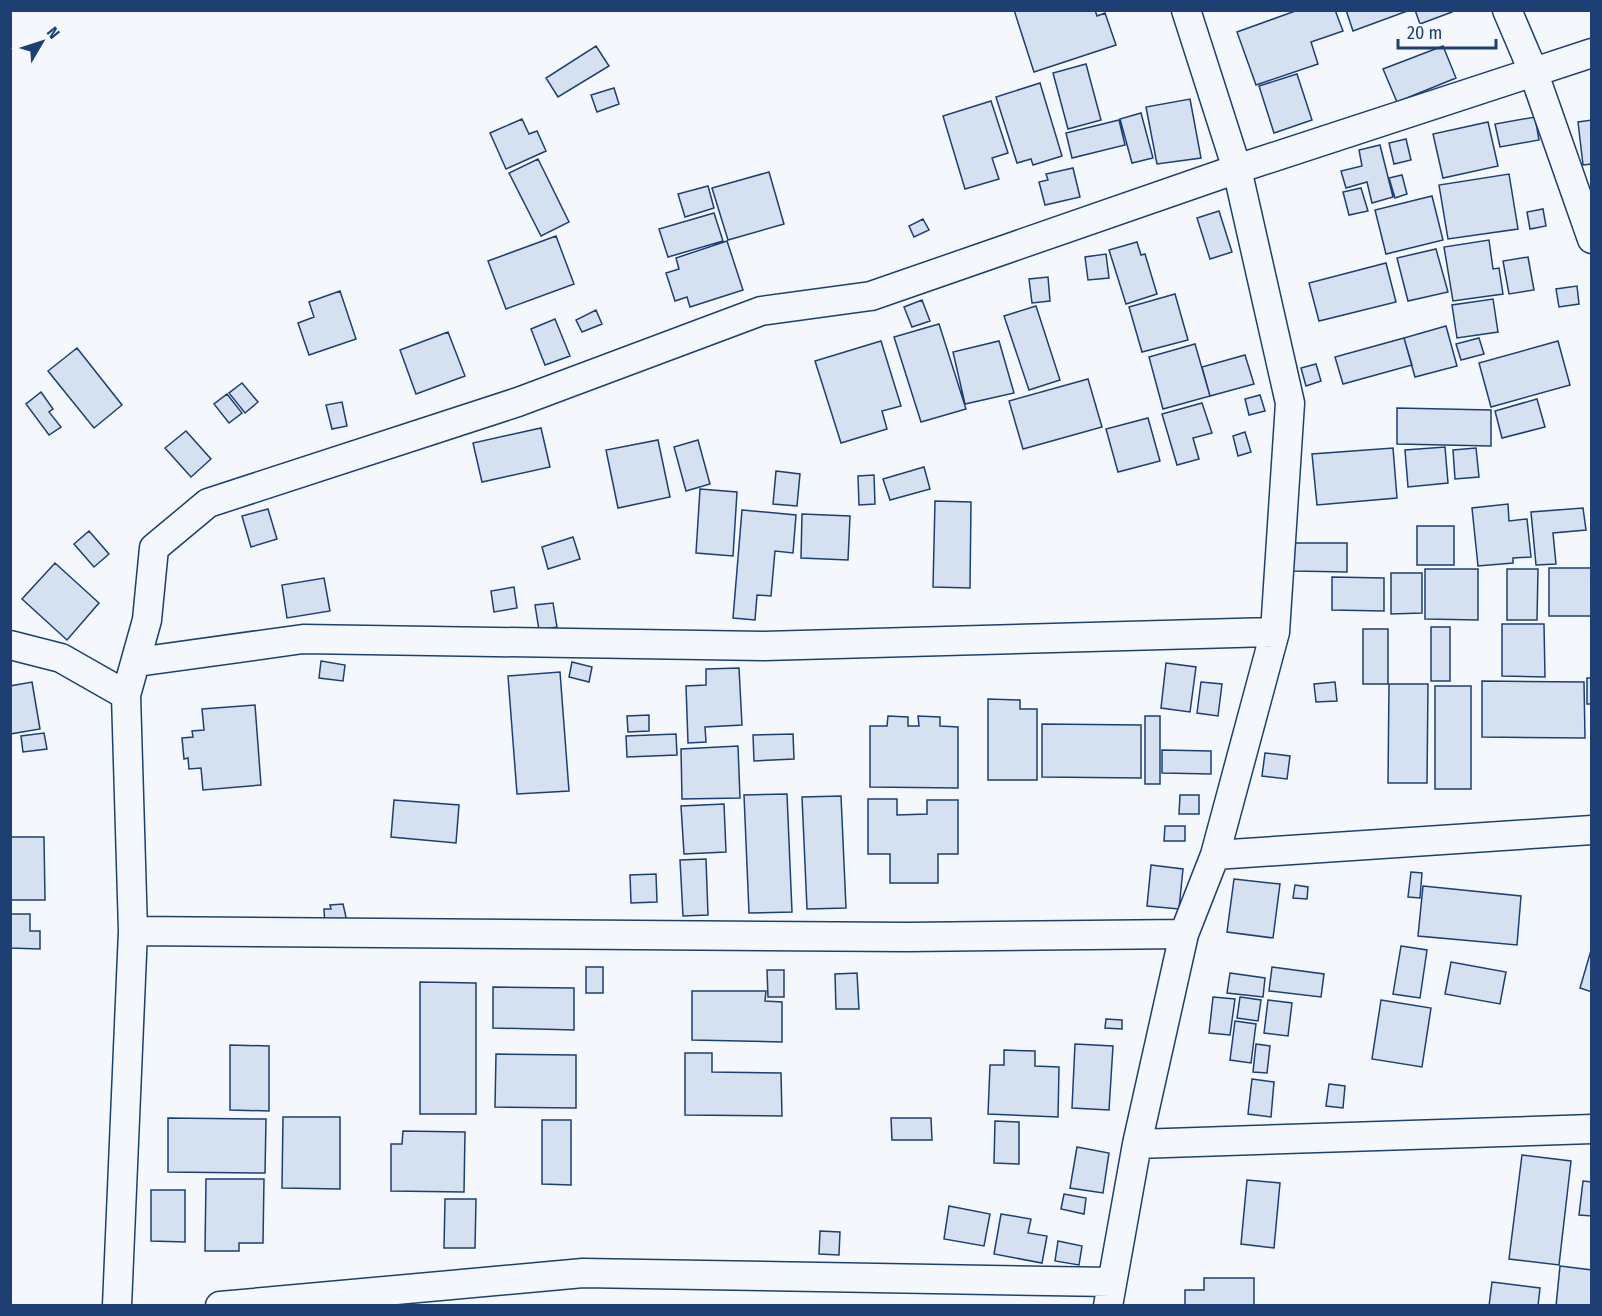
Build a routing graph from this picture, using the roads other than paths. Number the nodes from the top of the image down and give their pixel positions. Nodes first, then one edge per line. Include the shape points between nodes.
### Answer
1 (1186, 10) edge
2 (1507, 10) edge
3 (1592, 53) edge
4 (1533, 70) junction
5 (1237, 170) junction
6 (1592, 239) edge
7 (1275, 632) junction
8 (10, 645) edge
9 (137, 662) junction
10 (126, 695) junction
11 (1592, 830) edge
12 (1215, 855) junction
13 (133, 931) junction
14 (1184, 934) junction
15 (1592, 1129) edge
16 (1137, 1144) junction
17 (1110, 1294) edge
18 (117, 1305) edge
19 (220, 1305) edge

1 - 5 street
2 - 4 street
3 - 4 street
4 - 5 street
4 - 6 street
5 - 7 street via 1290,403
5 - 9 street via 871,296 761,311 518,402 208,503 154,548 147,620
7 - 9 street via 764,646 303,639
7 - 12 street
8 - 10 street via 61,658
9 - 10 street
10 - 13 street
11 - 12 street
12 - 14 street
13 - 14 street via 907,937
13 - 18 street
14 - 16 street
15 - 16 street
16 - 17 street
17 - 19 street via 583,1273

